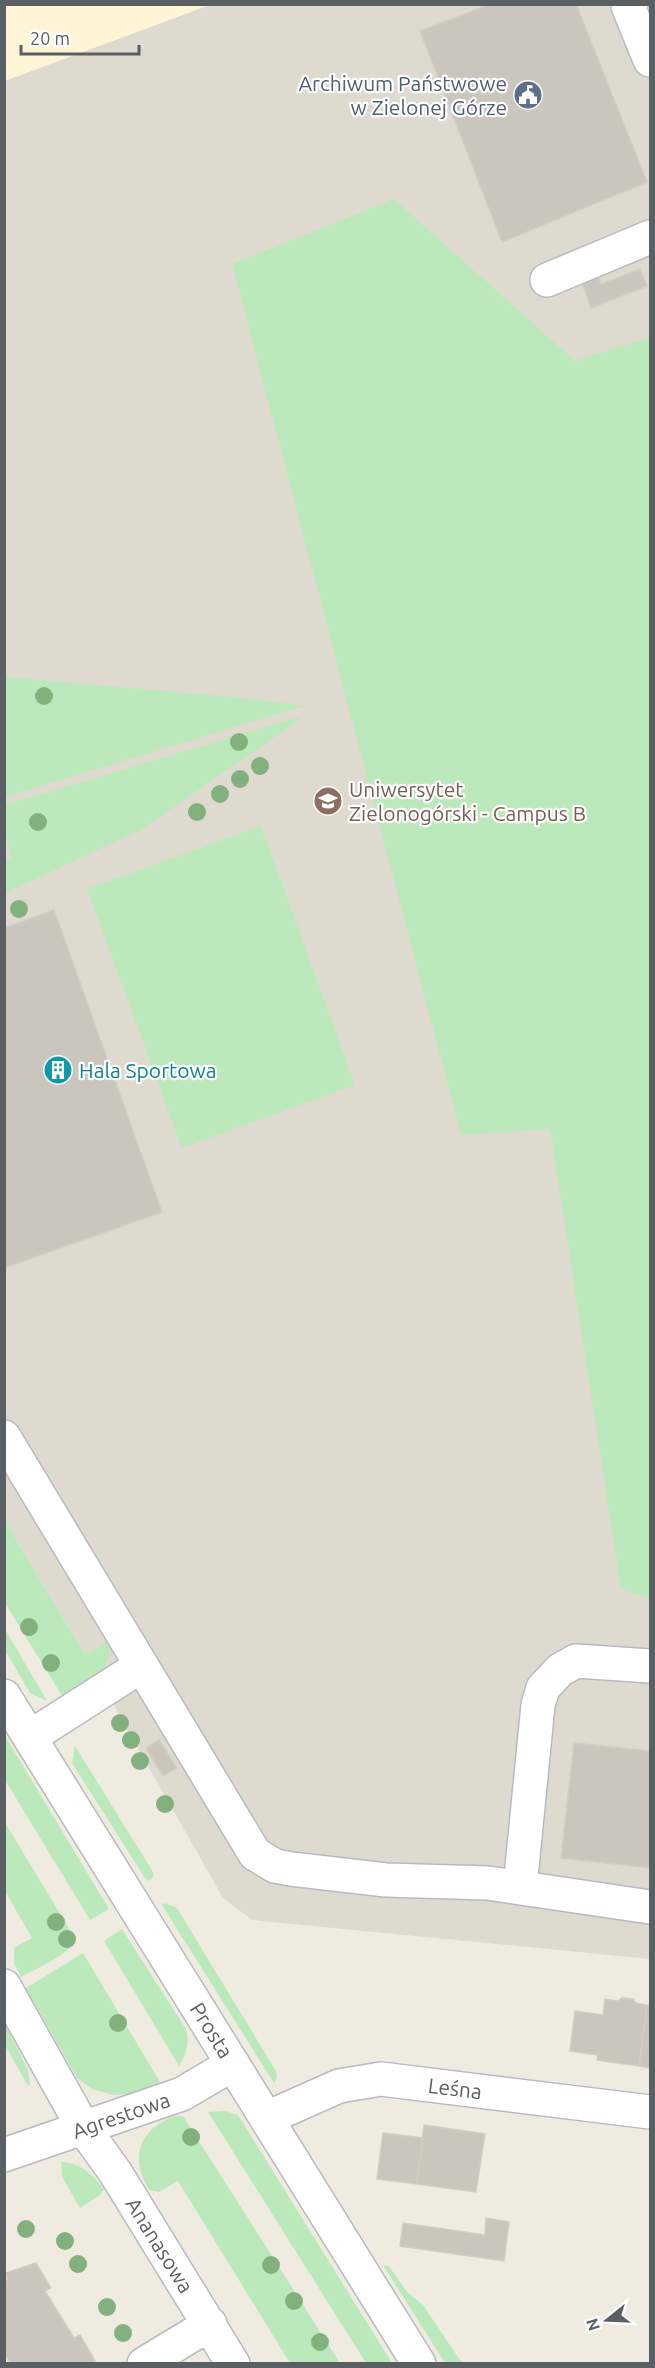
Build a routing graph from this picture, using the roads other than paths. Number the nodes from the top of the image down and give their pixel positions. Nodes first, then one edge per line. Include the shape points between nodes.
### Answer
1 (631, 4) edge
2 (651, 60) edge
3 (651, 237) edge
4 (547, 280) dead end
5 (4, 1437) edge
6 (141, 1666) junction
7 (651, 1666) edge
8 (4, 1695) edge
9 (30, 1737) junction
10 (520, 1887) junction
11 (651, 1907) edge
12 (4, 1986) edge
13 (233, 2064) junction
14 (651, 2112) edge
15 (267, 2118) junction
16 (84, 2128) junction
17 (4, 2155) edge
18 (210, 2324) junction
19 (144, 2364) edge
20 (233, 2364) edge
21 (419, 2364) edge

1 - 2 street via 628,6
3 - 4 street
5 - 6 street
6 - 9 street
6 - 10 street via 255,1854 275,1866 387,1880
7 - 10 street via 576,1661 560,1670 543,1688 538,1705
8 - 9 street, Prosta
9 - 13 street, Prosta
10 - 11 street
12 - 16 street
13 - 15 street, Prosta
13 - 16 street, Agrestowa via 182,2094
14 - 15 street, Leśna via 381,2079 339,2086
15 - 21 street, Prosta
16 - 17 street, Agrestowa
16 - 18 street, Ananasowa
18 - 19 street
18 - 20 street, Ananasowa

